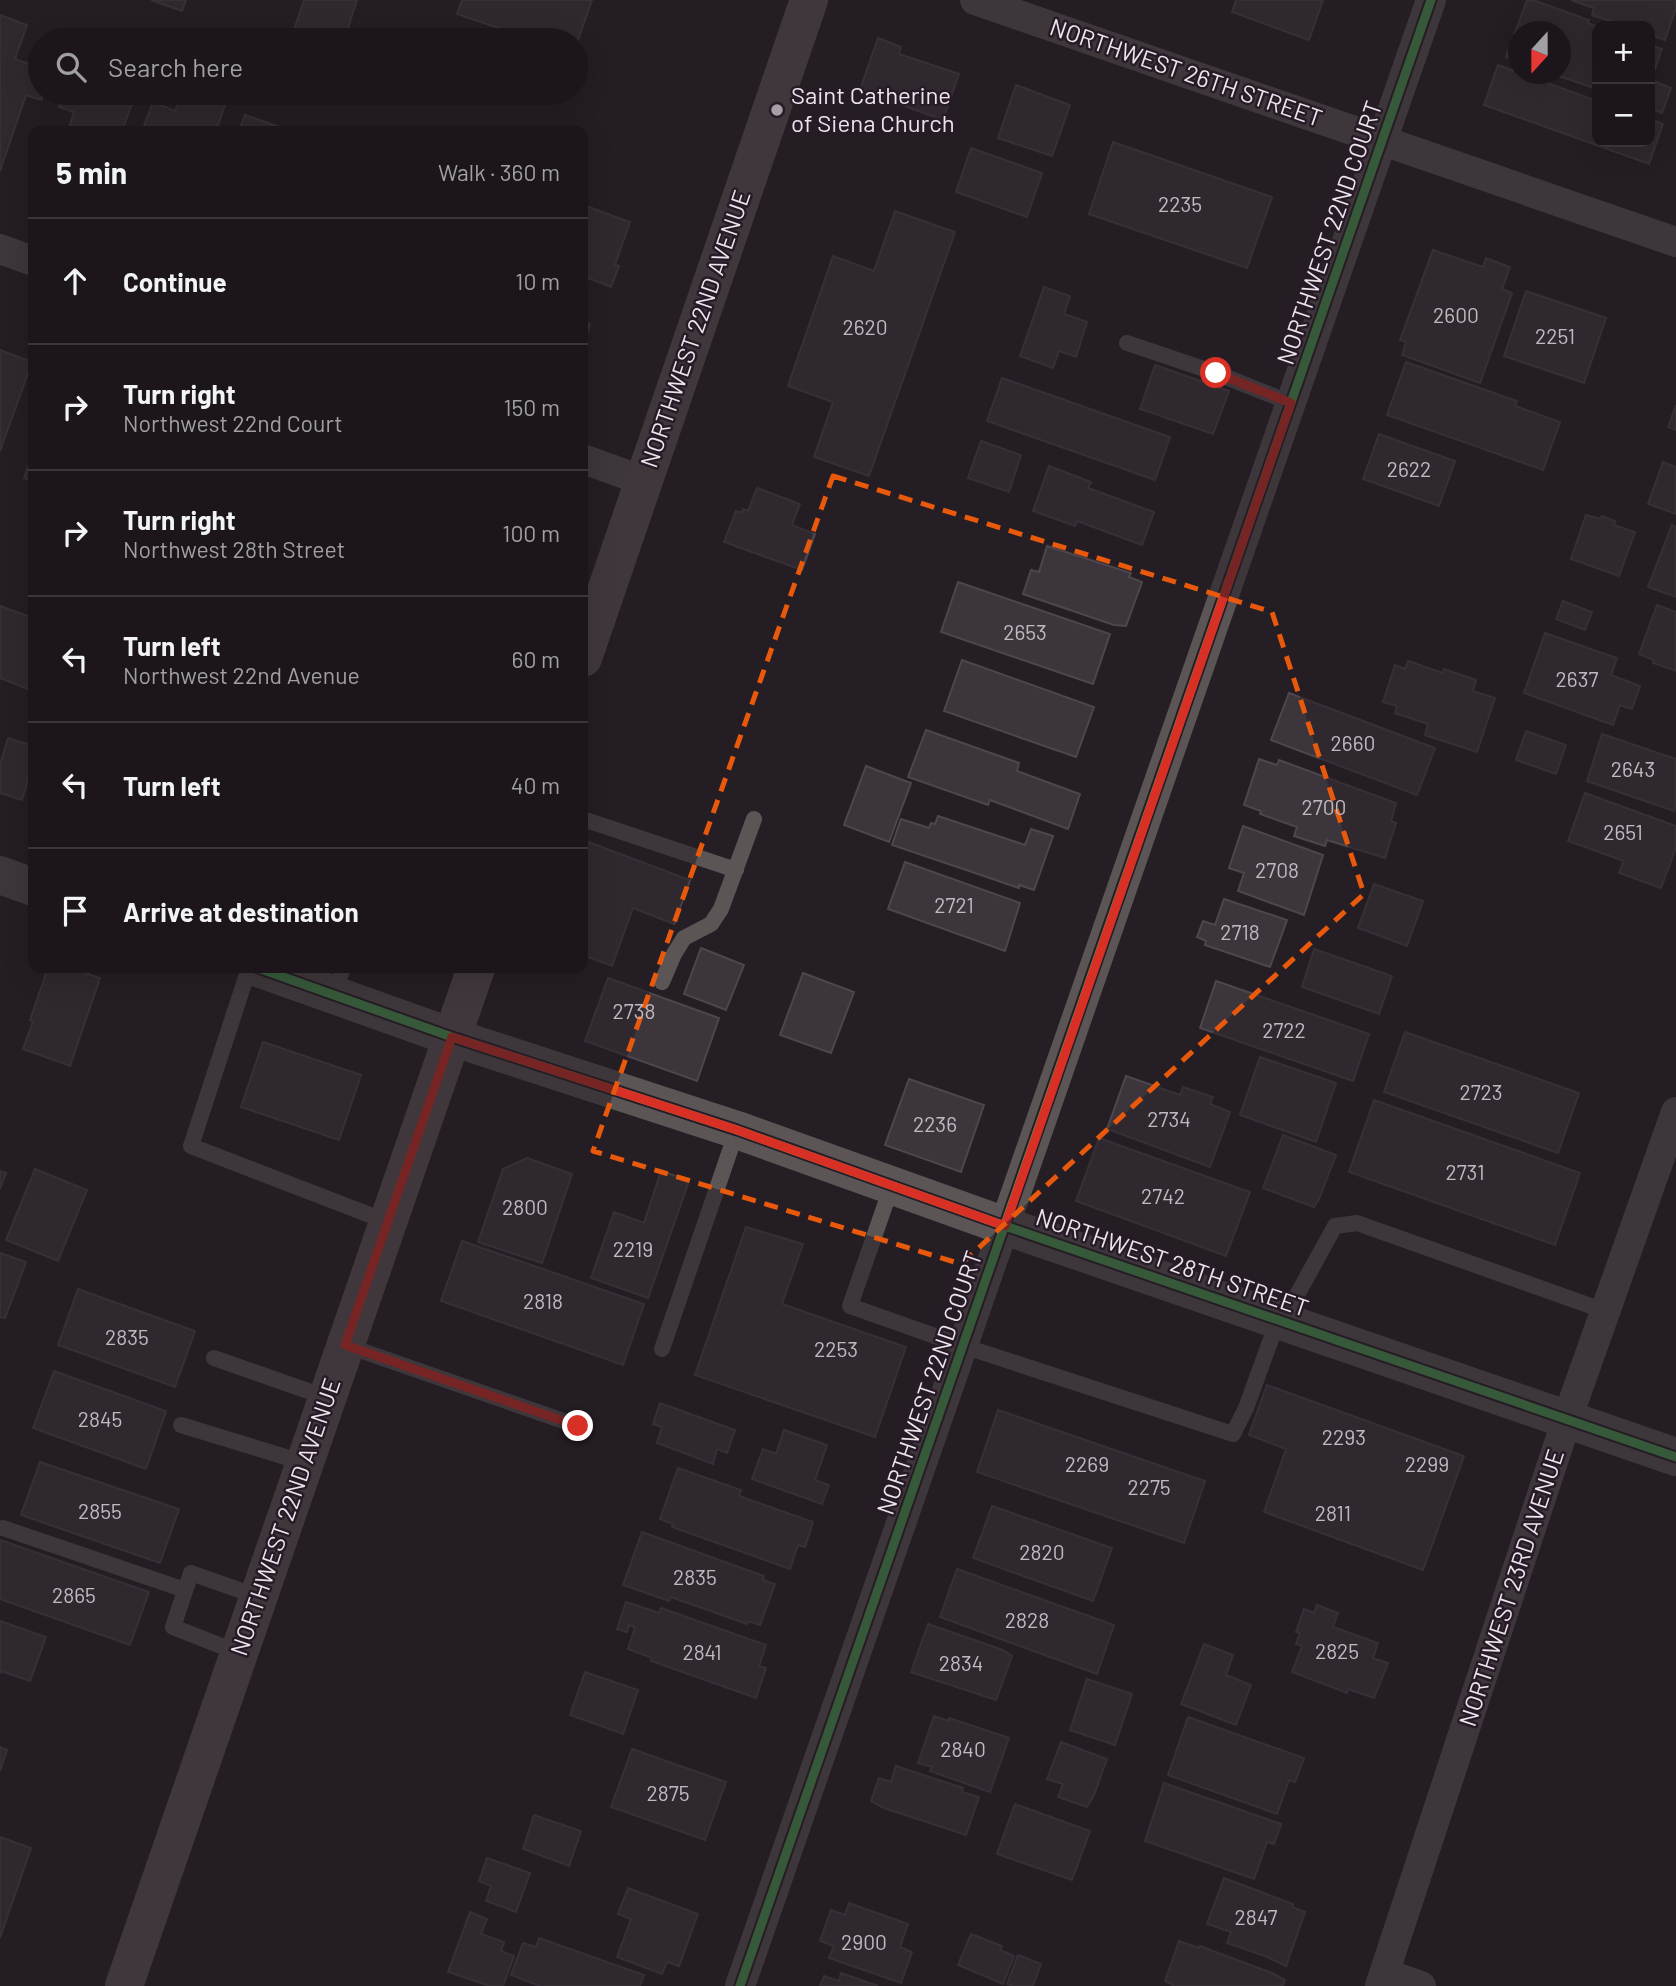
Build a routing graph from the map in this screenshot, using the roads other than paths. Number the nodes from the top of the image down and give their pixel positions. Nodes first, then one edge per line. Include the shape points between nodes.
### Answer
1 (809, 0) edge
2 (975, 0) edge
3 (1431, 0) edge
4 (1382, 141) junction
5 (1676, 242) edge
6 (0, 249) edge
7 (28, 259) edge
8 (1127, 343) dead end
9 (1291, 403) junction
10 (588, 461) edge
11 (644, 481) junction
12 (588, 643) edge
13 (754, 819) dead end
14 (588, 821) edge
15 (736, 870) junction
16 (0, 875) edge
17 (28, 885) edge
18 (247, 973) edge
19 (289, 973) edge
20 (474, 973) edge
21 (339, 981) edge
22 (662, 982) dead end
23 (452, 1037) junction
24 (1676, 1112) edge
25 (737, 1130) junction
26 (892, 1185) junction
27 (388, 1222) junction
28 (1005, 1226) junction
29 (1605, 1311) junction
30 (1280, 1321) junction
31 (345, 1345) junction
32 (963, 1346) junction
33 (662, 1349) dead end
34 (215, 1358) dead end
35 (328, 1398) junction
36 (1567, 1419) junction
37 (181, 1425) dead end
38 (578, 1426) dead end
39 (1676, 1457) edge
40 (305, 1463) junction
41 (3, 1528) dead end
42 (185, 1590) junction
43 (258, 1597) junction
44 (239, 1653) junction
45 (1383, 1980) edge
46 (124, 1986) edge
47 (740, 1986) edge
48 (1421, 1986) edge

1 - 11 main road, NORTHWEST 22ND AVENUE
2 - 4 street, NORTHWEST 26TH STREET
3 - 4 street, NORTHWEST 22ND COURT
4 - 5 street, NORTHWEST 26TH STREET
4 - 9 street, NORTHWEST 22ND COURT
6 - 7 street
8 - 9 lane
9 - 28 street, NORTHWEST 22ND COURT
10 - 11 street
11 - 12 main road, NORTHWEST 22ND AVENUE
13 - 15 lane
14 - 15 lane
15 - 22 lane via 721,909 711,924 684,938
16 - 17 street
18 - 27 lane via 191,1146
19 - 21 street, NORTHWEST 28TH STREET
20 - 23 main road, NORTHWEST 22ND AVENUE
21 - 23 street, NORTHWEST 28TH STREET
23 - 25 street, NORTHWEST 28TH STREET
23 - 27 main road, NORTHWEST 22ND AVENUE
24 - 29 street, NORTHWEST 23RD AVENUE
25 - 26 street, NORTHWEST 28TH STREET
25 - 33 lane
26 - 28 street, NORTHWEST 28TH STREET
26 - 32 lane via 850,1306
27 - 31 main road, NORTHWEST 22ND AVENUE
28 - 30 street, NORTHWEST 28TH STREET
28 - 32 street, NORTHWEST 22ND COURT
29 - 30 lane via 1357,1223 1335,1226
29 - 36 street, NORTHWEST 23RD AVENUE
30 - 32 lane via 1233,1434
30 - 36 street, NORTHWEST 28TH STREET
31 - 35 main road, NORTHWEST 22ND AVENUE
31 - 38 lane
32 - 47 street, NORTHWEST 22ND COURT
34 - 35 lane
35 - 40 main road, NORTHWEST 22ND AVENUE
36 - 39 street, NORTHWEST 28TH STREET
36 - 45 street, NORTHWEST 23RD AVENUE
37 - 40 lane
40 - 43 main road, NORTHWEST 22ND AVENUE
41 - 42 lane
42 - 43 lane via 191,1573
42 - 44 lane via 173,1627
43 - 44 main road, NORTHWEST 22ND AVENUE
44 - 46 main road, NORTHWEST 22ND AVENUE
45 - 48 street

